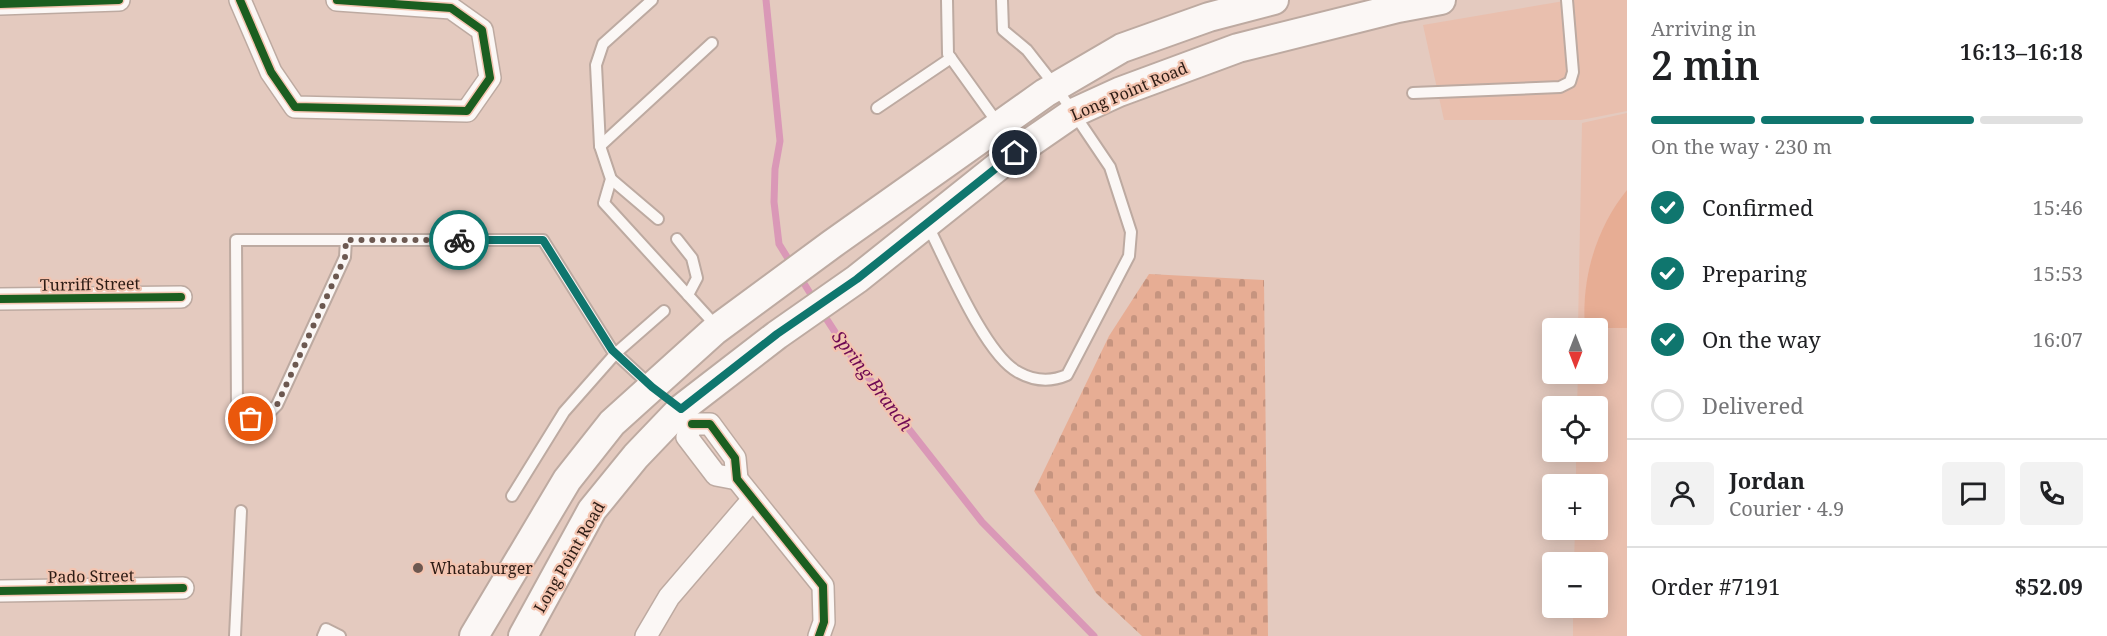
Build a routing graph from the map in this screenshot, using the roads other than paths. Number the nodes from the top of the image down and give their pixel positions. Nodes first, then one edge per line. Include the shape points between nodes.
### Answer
1 (119, 0) edge
2 (240, 0) edge
3 (337, 0) edge
4 (652, 0) edge
5 (947, 0) edge
6 (1002, 0) edge
7 (1274, 0) edge
8 (1441, 0) edge
9 (1567, 0) edge
10 (0, 4) edge
11 (712, 43) dead end
12 (951, 58) junction
13 (1056, 87) junction
14 (1413, 93) dead end
15 (877, 108) dead end
16 (1073, 113) junction
17 (999, 125) junction
18 (600, 146) junction
19 (611, 178) junction
20 (658, 219) dead end
21 (926, 223) junction
22 (677, 239) dead end
23 (346, 240) junction
24 (688, 295) junction
25 (181, 297) dead end
26 (0, 299) edge
27 (664, 311) dead end
28 (718, 328) junction
29 (616, 353) junction
30 (652, 387) junction
31 (686, 416) junction
32 (512, 496) dead end
33 (753, 499) junction
34 (241, 511) dead end
35 (183, 588) dead end
36 (0, 591) edge
37 (235, 636) edge
38 (323, 636) edge
39 (340, 636) edge
40 (474, 636) edge
41 (523, 636) edge
42 (646, 636) edge
43 (819, 636) edge

1 - 10 street
2 - 3 street via 271,72 295,107 467,111 490,78 482,30 451,8
4 - 18 lane via 603,44 596,65
5 - 12 lane
6 - 13 lane via 1003,30 1027,50
7 - 13 main road, Long Point Road via 1207,13 1122,48
8 - 16 main road, Long Point Road via 1238,48
9 - 14 lane via 1573,72 1570,82 1560,87
11 - 18 lane
12 - 15 lane
12 - 17 lane
13 - 16 lane
13 - 17 main road, Long Point Road
16 - 21 main road, Long Point Road
16 - 21 lane via 1110,167 1131,232 1129,256 1067,375 1040,380 1017,372 1001,356 983,334
17 - 28 main road, Long Point Road
18 - 19 lane
19 - 20 lane
19 - 24 lane via 604,203
21 - 31 main road, Long Point Road via 857,279 777,334
22 - 24 lane via 692,258 698,278
23 - 23 lane via 236,240 237,409 251,419 264,418 277,405 345,257
23 - 29 lane via 543,240
24 - 28 lane
25 - 26 street, Turriff Street
27 - 29 lane
28 - 30 main road, Long Point Road
29 - 30 lane
29 - 32 lane via 564,412
30 - 31 main road
30 - 40 main road, Long Point Road via 612,423 567,480
31 - 33 street via 710,424 735,458 737,479
31 - 41 main road, Long Point Road via 636,456 592,510
33 - 42 street via 669,597
33 - 43 street via 823,586 824,622
34 - 37 lane
35 - 36 street, Pado Street
38 - 39 lane via 326,629

